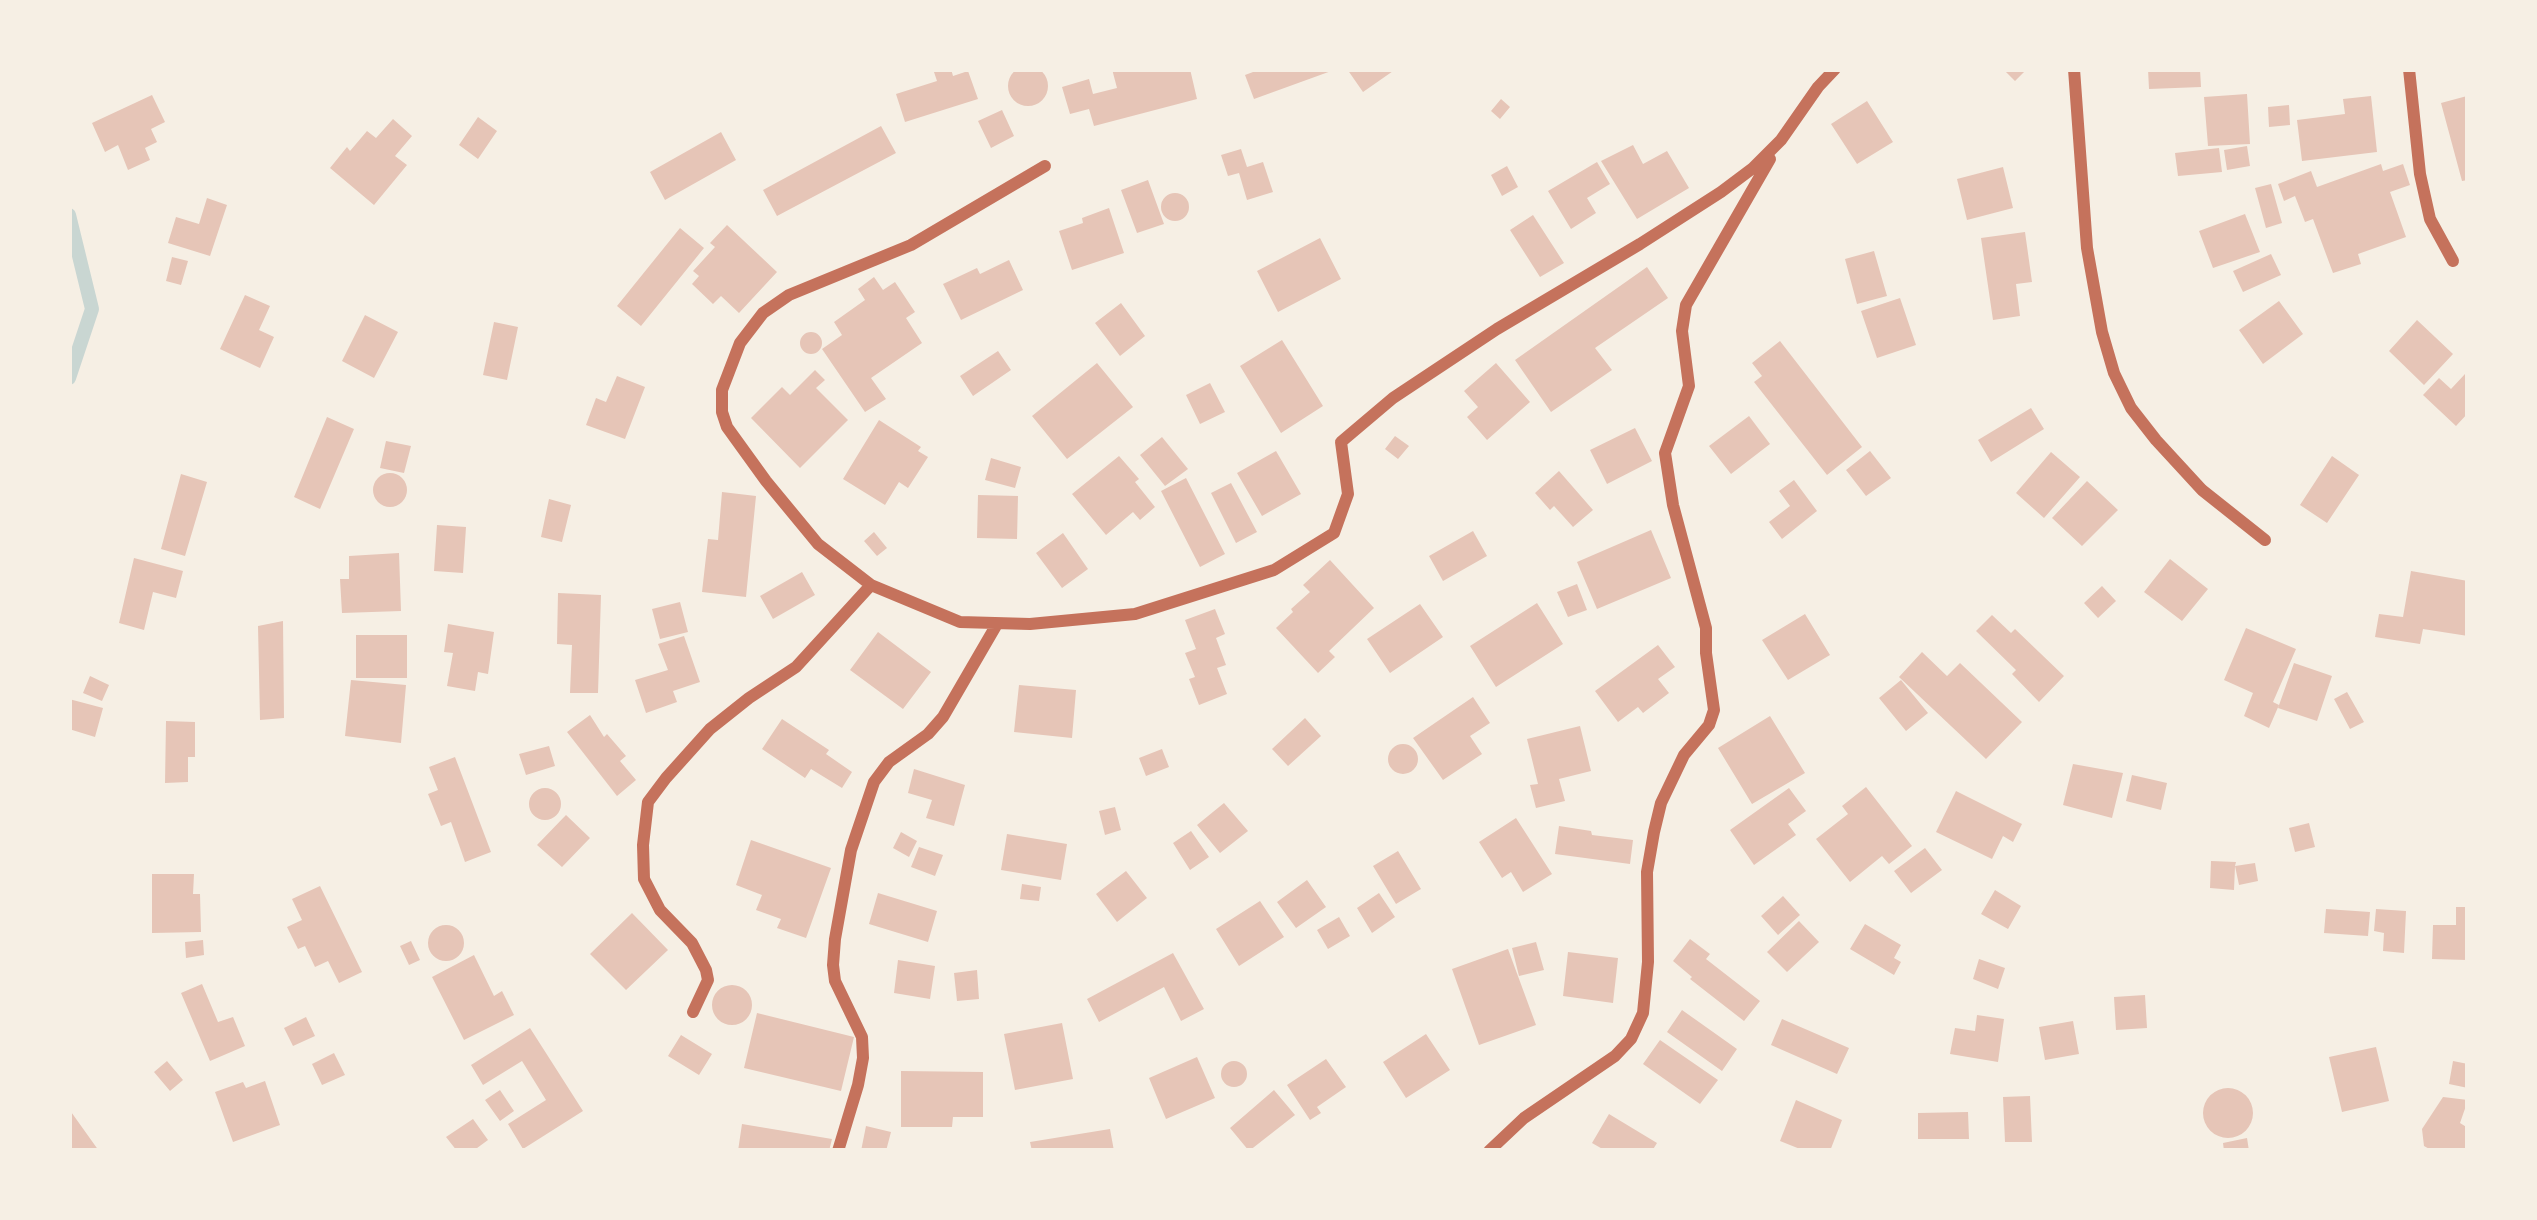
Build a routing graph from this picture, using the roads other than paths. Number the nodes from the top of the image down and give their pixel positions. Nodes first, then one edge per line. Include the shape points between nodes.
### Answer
1 (1835, 69) edge
2 (2074, 69) edge
3 (2409, 69) edge
4 (1781, 140) junction
5 (1046, 166) dead end
6 (2453, 261) dead end
7 (2265, 540) dead end
8 (871, 585) junction
9 (997, 623) junction
10 (693, 1012) dead end
11 (838, 1151) edge
12 (1489, 1151) edge

1 - 4 street
2 - 7 street via 2087,248 2114,373 2156,440
3 - 6 street via 2430,219
4 - 9 street via 1721,192 1496,329 1341,442 1348,494 1334,533 1274,570 1135,614
4 - 12 street via 1686,305 1689,386 1665,453 1706,628 1714,710 1684,755 1654,832 1643,1012 1624,1048
5 - 8 street via 910,245 789,295 763,314 732,361 722,390 728,427 818,544
8 - 9 street via 960,622
8 - 10 street via 796,668 710,729 649,802 644,879 706,970
9 - 11 street via 943,717 874,782 851,850 833,965 862,1037 862,1058

